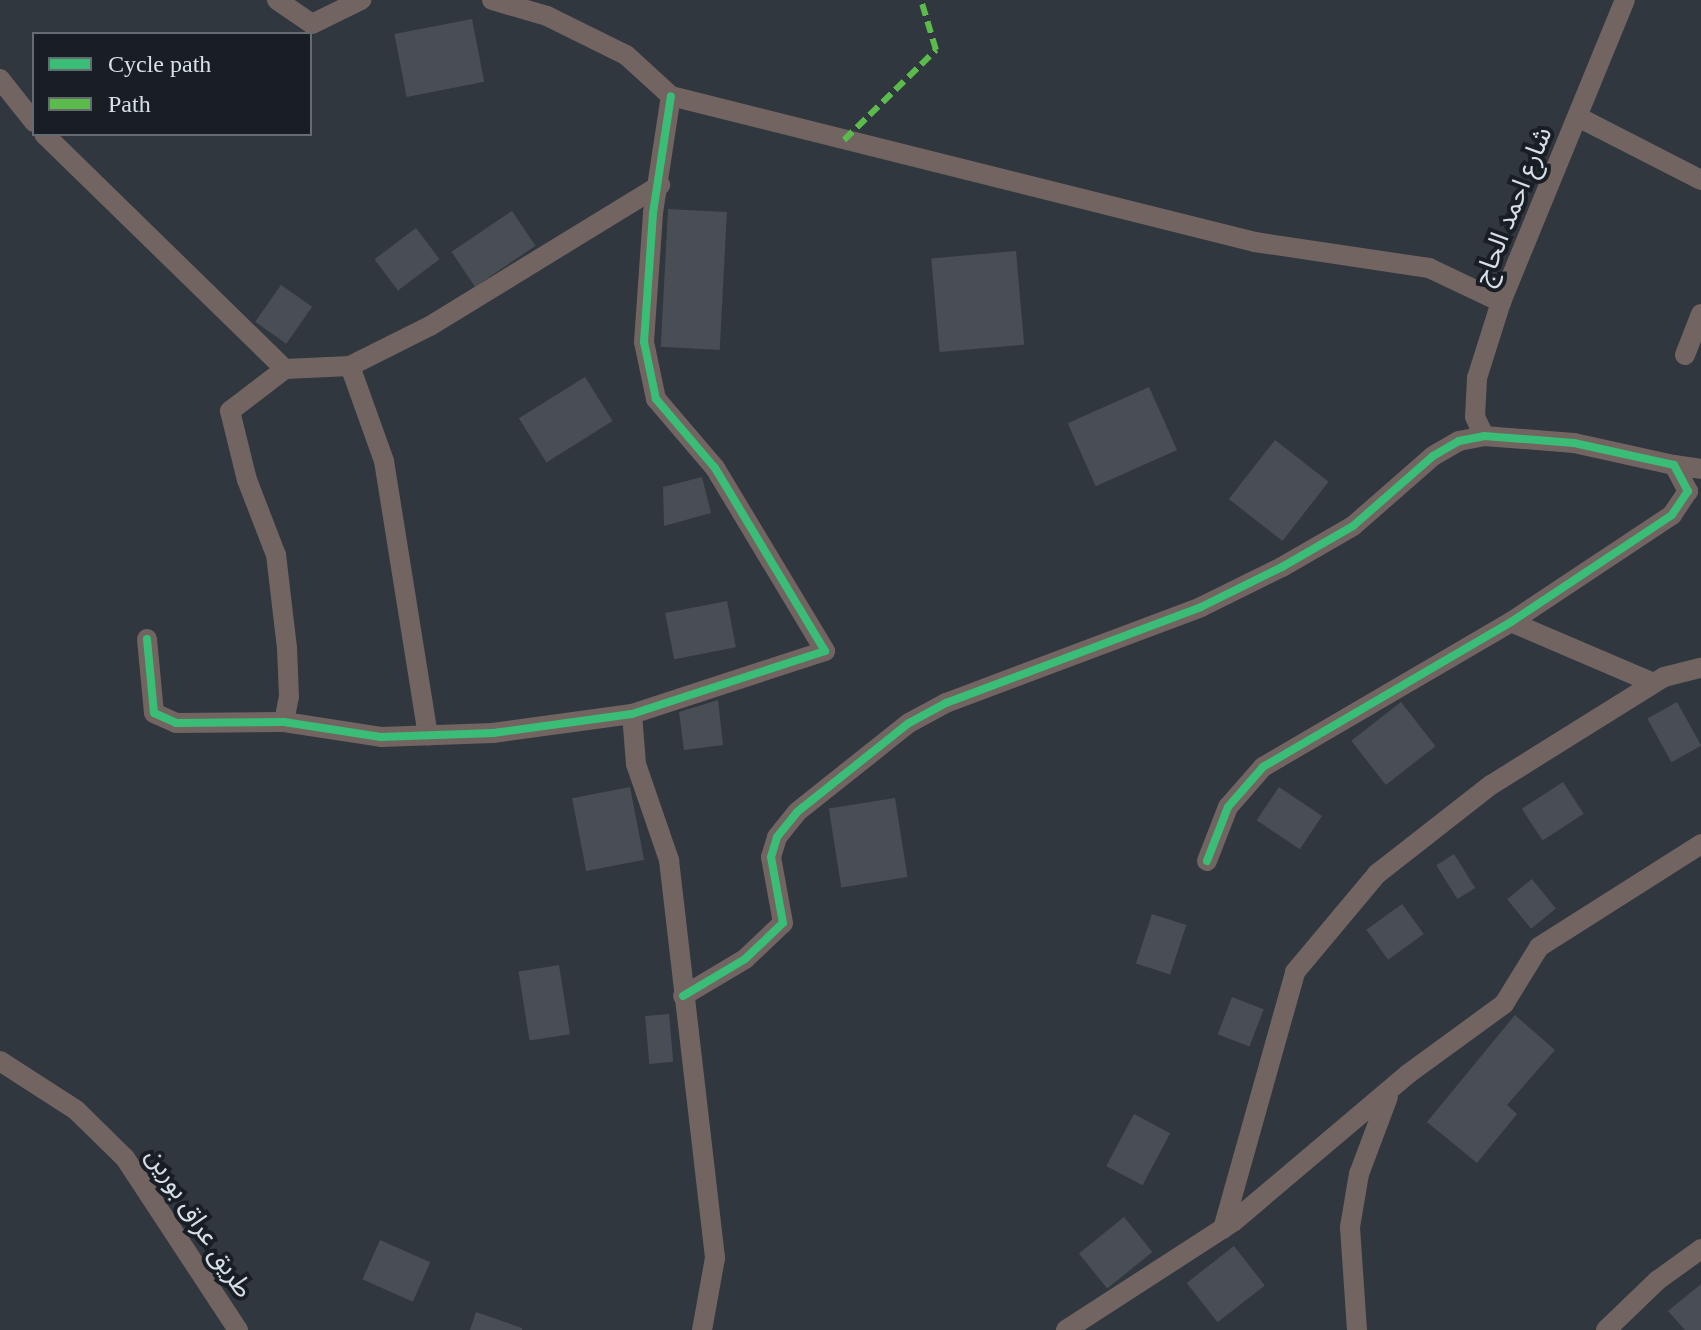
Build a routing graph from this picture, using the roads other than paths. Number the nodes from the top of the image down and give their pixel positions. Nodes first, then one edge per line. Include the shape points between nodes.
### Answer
1 (277, 0) edge
2 (361, 0) edge
3 (492, 0) edge
4 (1625, 0) edge
5 (0, 79) edge
6 (671, 96) junction
7 (1578, 117) junction
8 (32, 119) edge
9 (46, 136) edge
10 (1701, 180) edge
11 (660, 185) junction
12 (1501, 302) junction
13 (1701, 314) edge
14 (1685, 355) dead end
15 (350, 366) junction
16 (285, 369) junction
17 (1484, 436) junction
18 (1674, 465) junction
19 (1701, 469) edge
20 (1511, 622) junction
21 (147, 639) dead end
22 (1701, 668) edge
23 (1653, 683) junction
24 (632, 714) junction
25 (284, 722) junction
26 (428, 735) junction
27 (1701, 844) edge
28 (1207, 861) dead end
29 (683, 996) junction
30 (0, 1061) edge
31 (1394, 1087) junction
32 (1223, 1229) junction
33 (1701, 1249) edge
34 (238, 1330) edge
35 (702, 1330) edge
36 (1066, 1330) edge
37 (1357, 1330) edge
38 (1606, 1330) edge

1 - 2 street via 312,24
3 - 6 street via 547,16 626,55
4 - 7 street, شارع احمد الحاج
5 - 8 street
6 - 11 street
6 - 12 street via 1255,242 1429,268
7 - 10 street
7 - 12 street, شارع احمد الحاج
9 - 16 street
11 - 15 street via 430,326
11 - 24 street via 644,342 656,399 715,468 825,651
12 - 17 street, شارع احمد الحاج via 1477,378 1475,417
13 - 14 street
15 - 16 street
15 - 26 street via 387,474
16 - 25 street via 230,411 247,480 276,555 289,697
17 - 18 street via 1574,443
17 - 29 street via 1459,441 1433,456 1329,541 1201,607 946,703 909,723 797,812 777,837 771,857 783,923 745,959
18 - 19 street
18 - 20 street via 1688,491 1672,515
20 - 23 street
20 - 28 street via 1263,767 1228,807
21 - 25 street via 154,713 176,723
22 - 23 street
23 - 32 street via 1491,785 1377,874 1295,972
24 - 26 street via 539,728
24 - 29 street via 636,764 669,860
25 - 26 street via 381,737
27 - 31 street via 1539,947 1504,1004
29 - 35 street via 715,1258
30 - 34 street, طريق عراق بورين via 76,1110 125,1158
31 - 32 street
31 - 37 street via 1376,1119 1350,1227
32 - 36 street
33 - 38 street via 1658,1280

